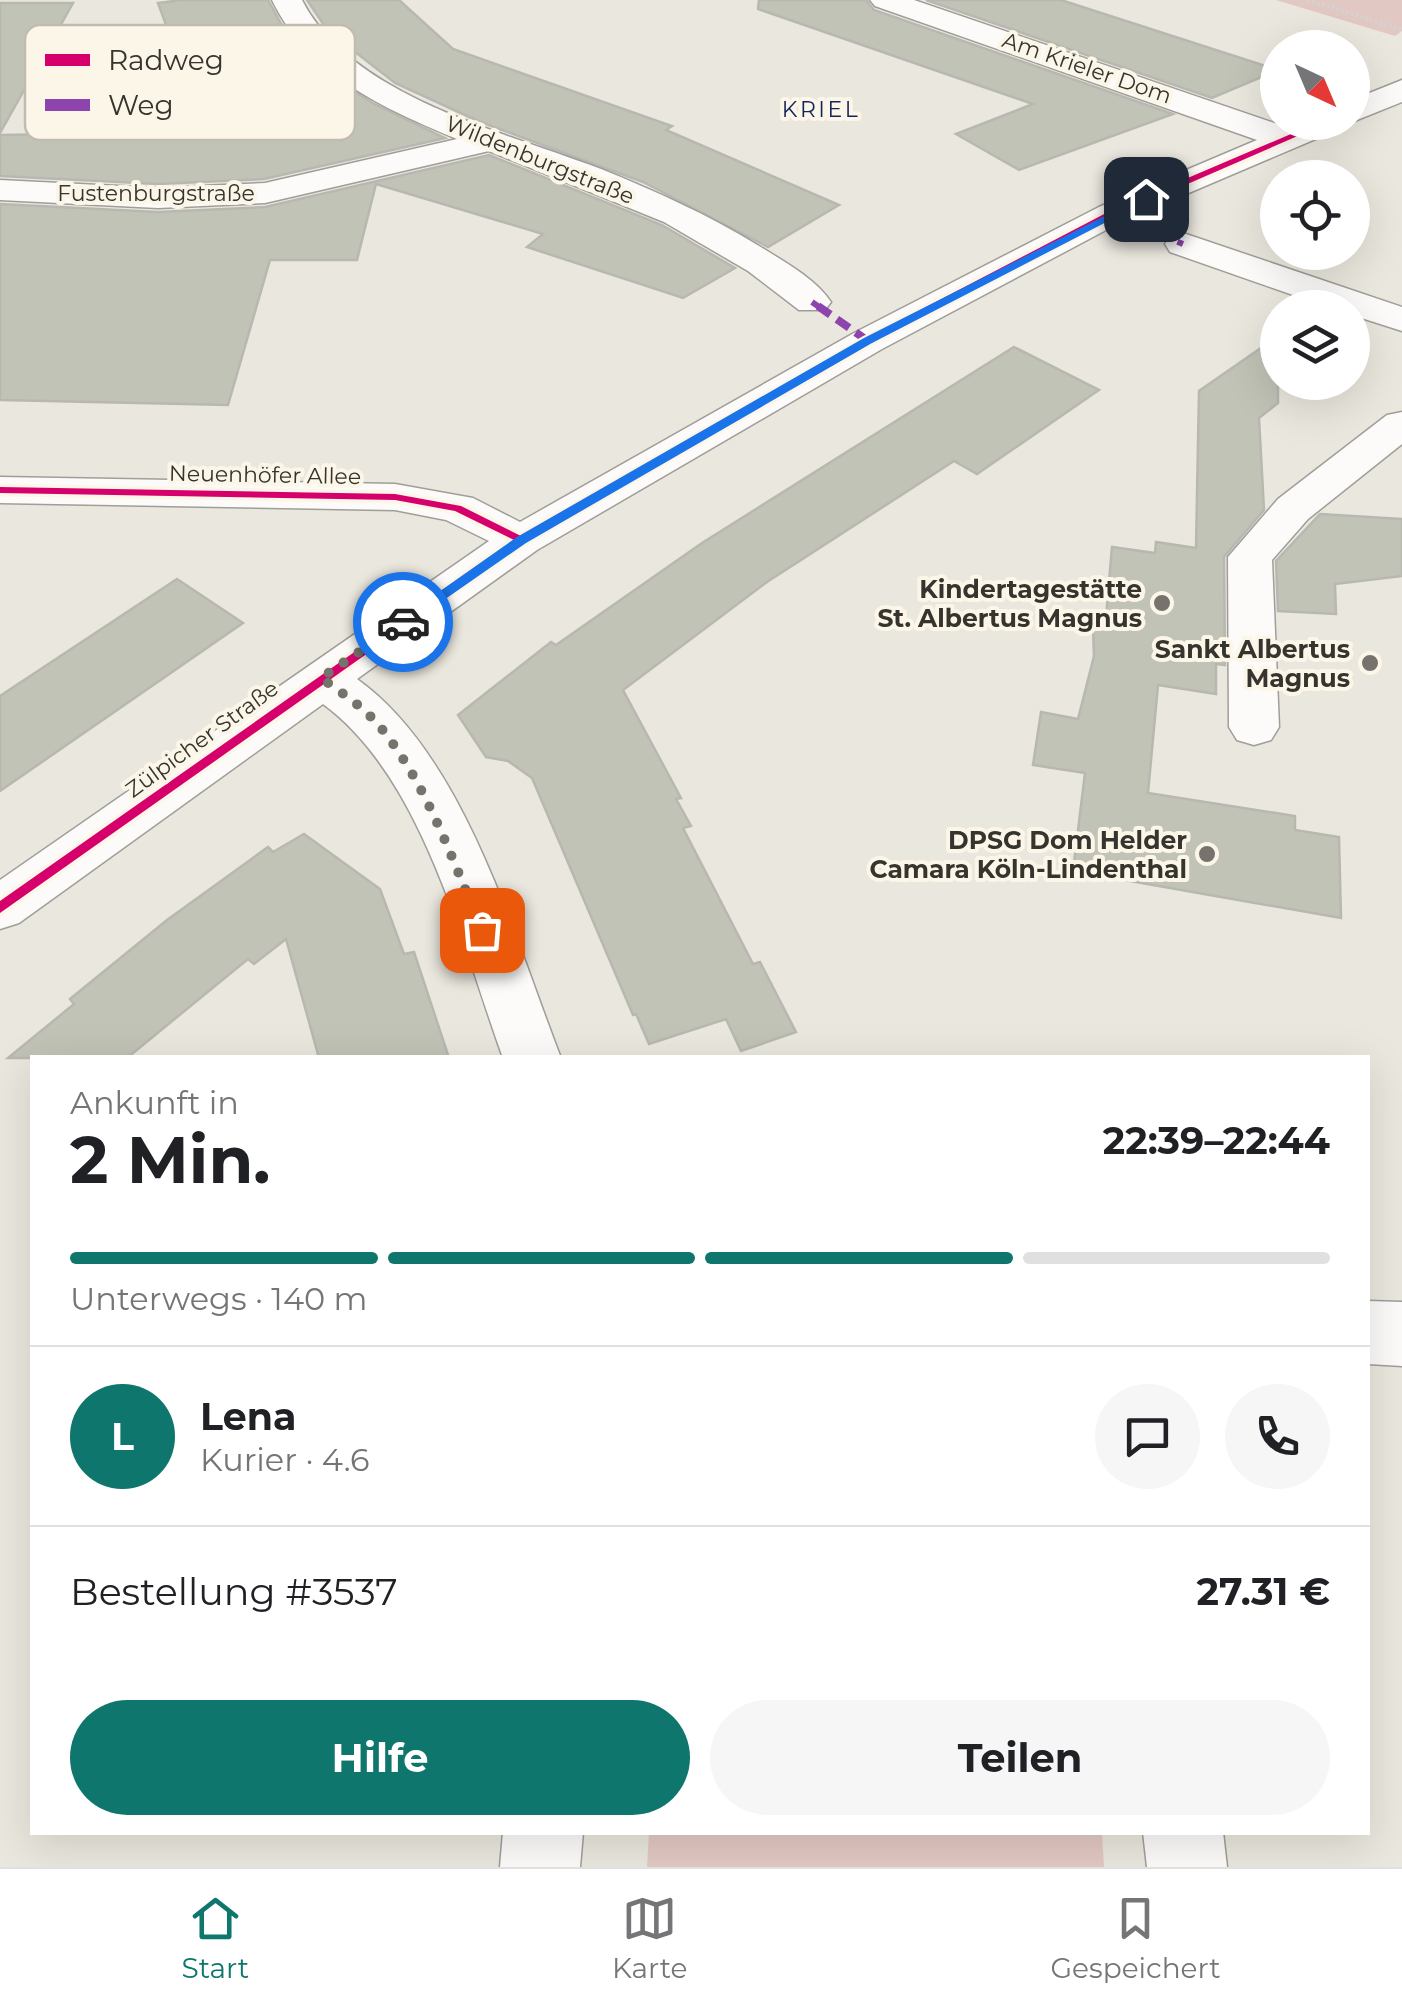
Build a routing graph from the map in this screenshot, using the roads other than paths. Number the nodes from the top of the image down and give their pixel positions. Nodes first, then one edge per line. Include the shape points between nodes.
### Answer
1 (287, 0) edge
2 (885, 0) edge
3 (300, 25) edge
4 (355, 74) edge
5 (1402, 90) edge
6 (1370, 104) edge
7 (1260, 129) edge
8 (1286, 140) edge
9 (486, 142) junction
10 (0, 190) edge
11 (1183, 244) dead end
12 (812, 302) dead end
13 (1402, 320) edge
14 (1402, 426) edge
15 (0, 490) edge
16 (522, 540) junction
17 (321, 678) junction
18 (1254, 728) dead end
19 (0, 908) edge
20 (531, 1055) edge
21 (1370, 1333) edge
22 (1402, 1334) edge
23 (543, 1835) edge
24 (1182, 1835) edge
25 (540, 1867) edge
26 (1187, 1867) edge

1 - 3 street, Wildenburgstraße
2 - 7 street, Am Krieler Dom
4 - 9 street, Wildenburgstraße
5 - 6 street
8 - 16 street, Zülpicher Straße via 1047,247 868,341
9 - 10 street, Fustenburgstraße via 265,193 158,198
9 - 12 street, Wildenburgstraße via 588,176 702,231 767,264
11 - 13 street
14 - 18 street via 1293,509 1250,557
15 - 16 street, Neuenhöfer Allee via 396,497 458,508
16 - 17 street, Zülpicher Straße
17 - 19 street, Zülpicher Straße
17 - 20 street via 382,729 430,806
21 - 22 street
23 - 25 street
24 - 26 street

